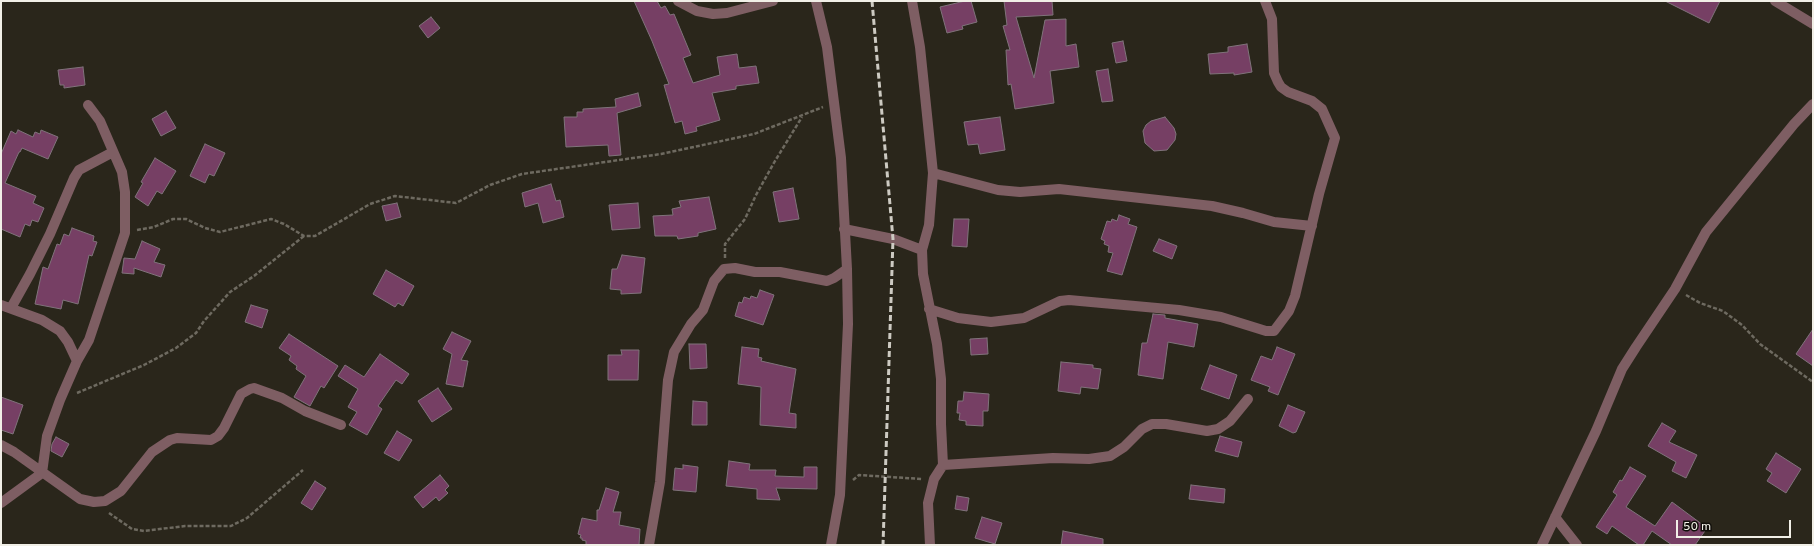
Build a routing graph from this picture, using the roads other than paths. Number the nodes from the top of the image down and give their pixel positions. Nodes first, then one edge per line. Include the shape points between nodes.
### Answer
1 (678, 1) edge
2 (773, 1) edge
3 (816, 1) edge
4 (912, 1) edge
5 (1265, 1) edge
6 (1775, 1) edge
7 (1813, 24) edge
8 (1813, 104) edge
9 (88, 105) dead end
10 (113, 152) junction
11 (933, 173) junction
12 (1312, 226) junction
13 (844, 229) junction
14 (922, 250) junction
15 (847, 269) junction
16 (6, 307) edge
17 (929, 309) junction
18 (77, 361) junction
19 (1248, 399) dead end
20 (341, 424) dead end
21 (1, 445) edge
22 (943, 465) junction
23 (42, 473) junction
24 (1, 503) edge
25 (1555, 517) junction
26 (649, 545) edge
27 (831, 545) edge
28 (930, 545) edge
29 (1542, 545) edge
30 (1577, 545) edge

1 - 2 street via 697,11 713,14
3 - 13 street via 827,47 841,158
4 - 11 street via 920,47
5 - 12 street via 1272,19 1274,73 1278,82 1288,92 1312,101 1322,109 1336,138
6 - 7 street
8 - 25 street via 1706,232 1675,288 1622,369
9 - 10 street via 100,122
10 - 16 street via 79,170 30,274
10 - 18 street via 122,172 125,192 125,233 89,340
11 - 12 street via 998,190 1020,192 1059,189 1212,206 1274,222
11 - 14 street via 929,225
12 - 17 street via 1295,296 1289,311 1274,331 1266,331 1221,317 1179,310 1069,300 1060,301 1024,318 991,322 958,318
13 - 14 street via 893,239
13 - 15 street
14 - 17 street
15 - 26 street via 827,281 780,272 755,272 735,268 724,269 714,280 704,310 691,324 674,352 668,380 660,482
15 - 27 street via 848,324 840,490
16 - 18 street via 42,320 60,331
17 - 22 street via 941,379 940,424
18 - 23 street via 47,436
19 - 22 street via 1230,421 1218,428 1206,431 1152,424 1142,429 1124,447 1110,456
20 - 23 street via 254,388 241,394 218,436 212,440 170,440 152,452 121,491 105,501 80,499
21 - 23 street
22 - 28 street via 934,479 928,503
23 - 24 street
25 - 29 street
25 - 30 street

